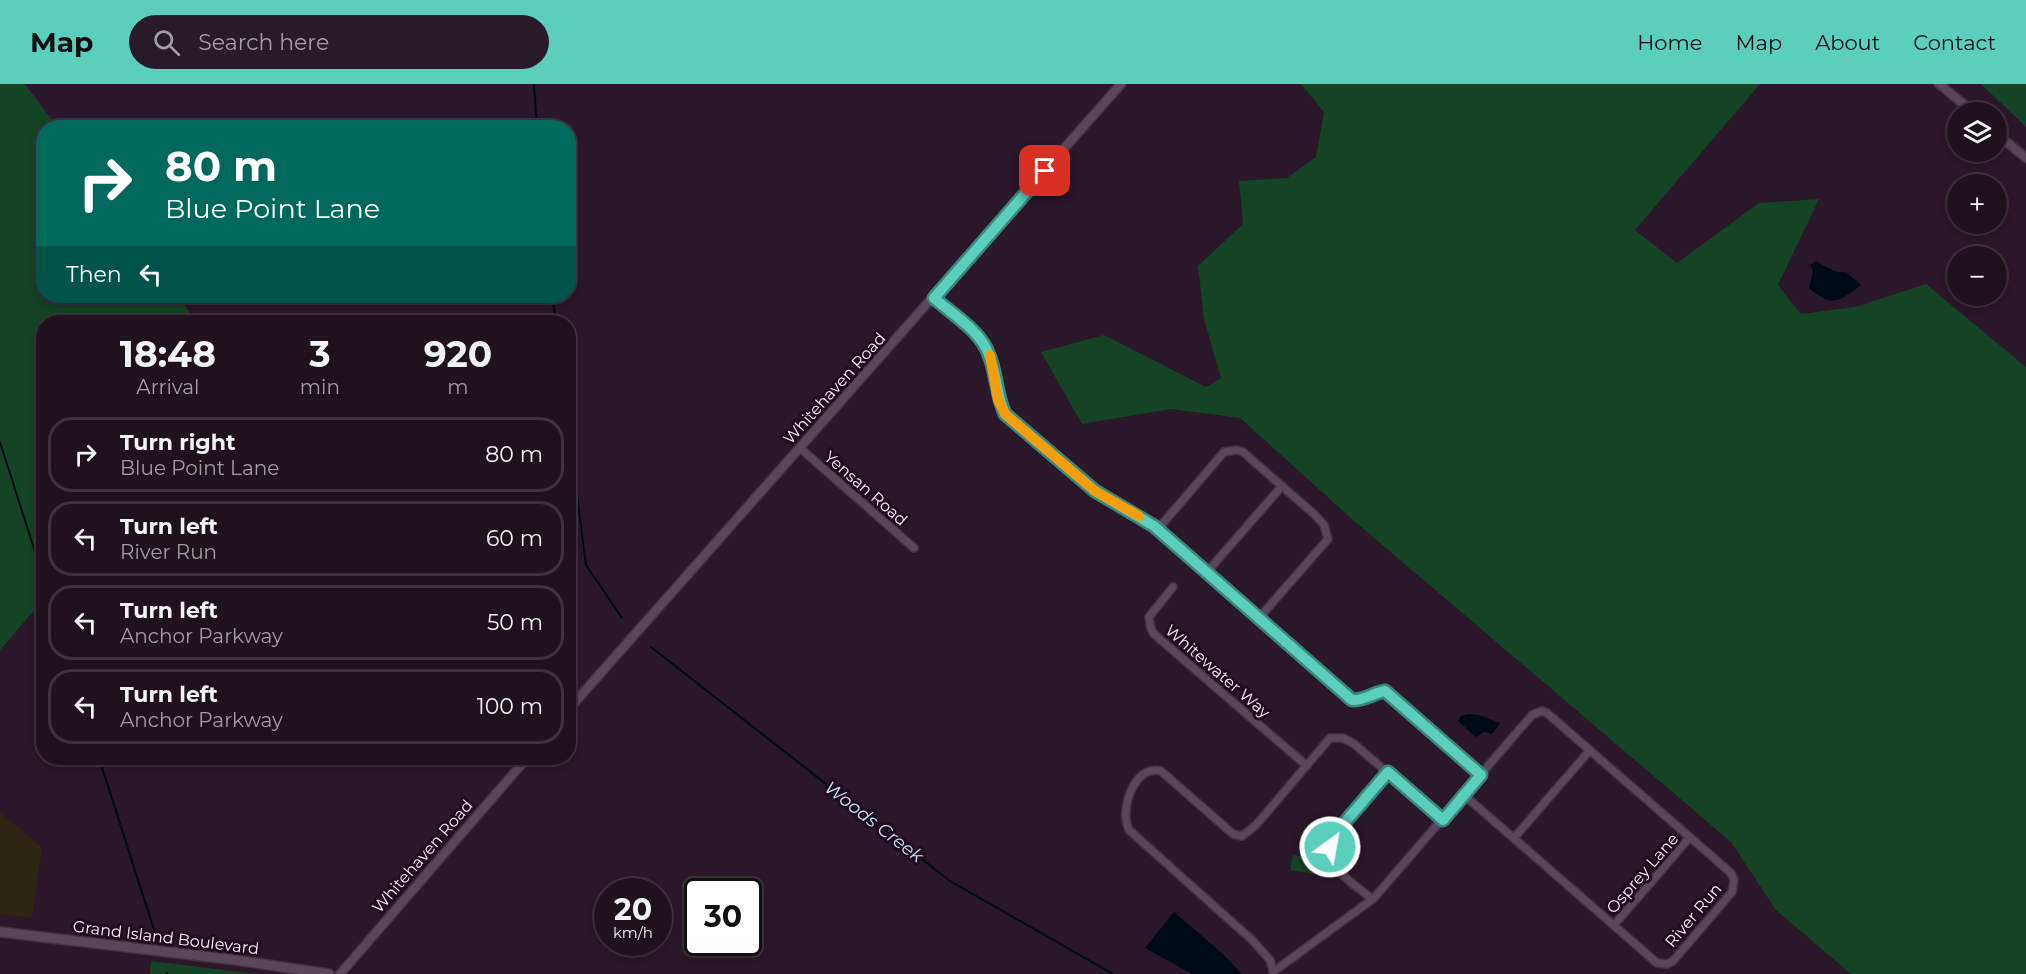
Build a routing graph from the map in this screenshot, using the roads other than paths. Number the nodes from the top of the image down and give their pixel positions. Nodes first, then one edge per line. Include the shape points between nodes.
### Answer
1 (1121, 84) edge
2 (1940, 84) edge
3 (1961, 102) edge
4 (2007, 142) edge
5 (2026, 158) edge
6 (934, 298) junction
7 (800, 448) junction
8 (1282, 486) junction
9 (1158, 530) junction
10 (914, 548) dead end
11 (1206, 572) junction
12 (1173, 587) dead end
13 (1259, 618) junction
14 (576, 702) edge
15 (1590, 750) junction
16 (522, 765) edge
17 (1307, 766) junction
18 (1388, 772) junction
19 (1481, 775) junction
20 (1464, 795) junction
21 (1443, 820) junction
22 (1690, 837) junction
23 (1514, 838) junction
24 (1372, 899) junction
25 (1614, 925) junction
26 (0, 932) edge
27 (1274, 973) edge
28 (329, 974) edge
29 (340, 974) edge

1 - 6 street, Whitehaven Road
2 - 3 street
4 - 5 street
6 - 7 street, Whitehaven Road
6 - 9 street via 985,346 1005,414 1095,491
7 - 10 street, Yensan Road
7 - 14 street, Whitehaven Road
8 - 9 street via 1243,452 1224,452
8 - 11 street
8 - 13 street via 1324,525 1328,539
9 - 11 street
11 - 13 street
12 - 17 street, Whitewater Way via 1149,617 1154,634
13 - 19 street via 1352,700 1385,691
15 - 19 street, River Run via 1542,711 1532,715
15 - 22 street, River Run
15 - 23 street
16 - 29 street, Whitehaven Road
17 - 18 street via 1330,738 1338,737 1353,743
17 - 27 street via 1257,825 1242,836 1233,834 1161,771 1149,771 1134,785 1125,814 1129,830 1252,940 1270,960
18 - 21 street
18 - 24 street via 1334,835 1330,847 1335,867
19 - 20 street, River Run
20 - 21 street, River Run
20 - 23 street, River Run
21 - 24 street, River Run
22 - 25 street, Osprey Lane
22 - 25 street, River Run via 1731,873 1735,885 1673,961 1657,963
23 - 25 street, River Run
24 - 27 street, River Run
26 - 28 main road, Grand Island Boulevard

